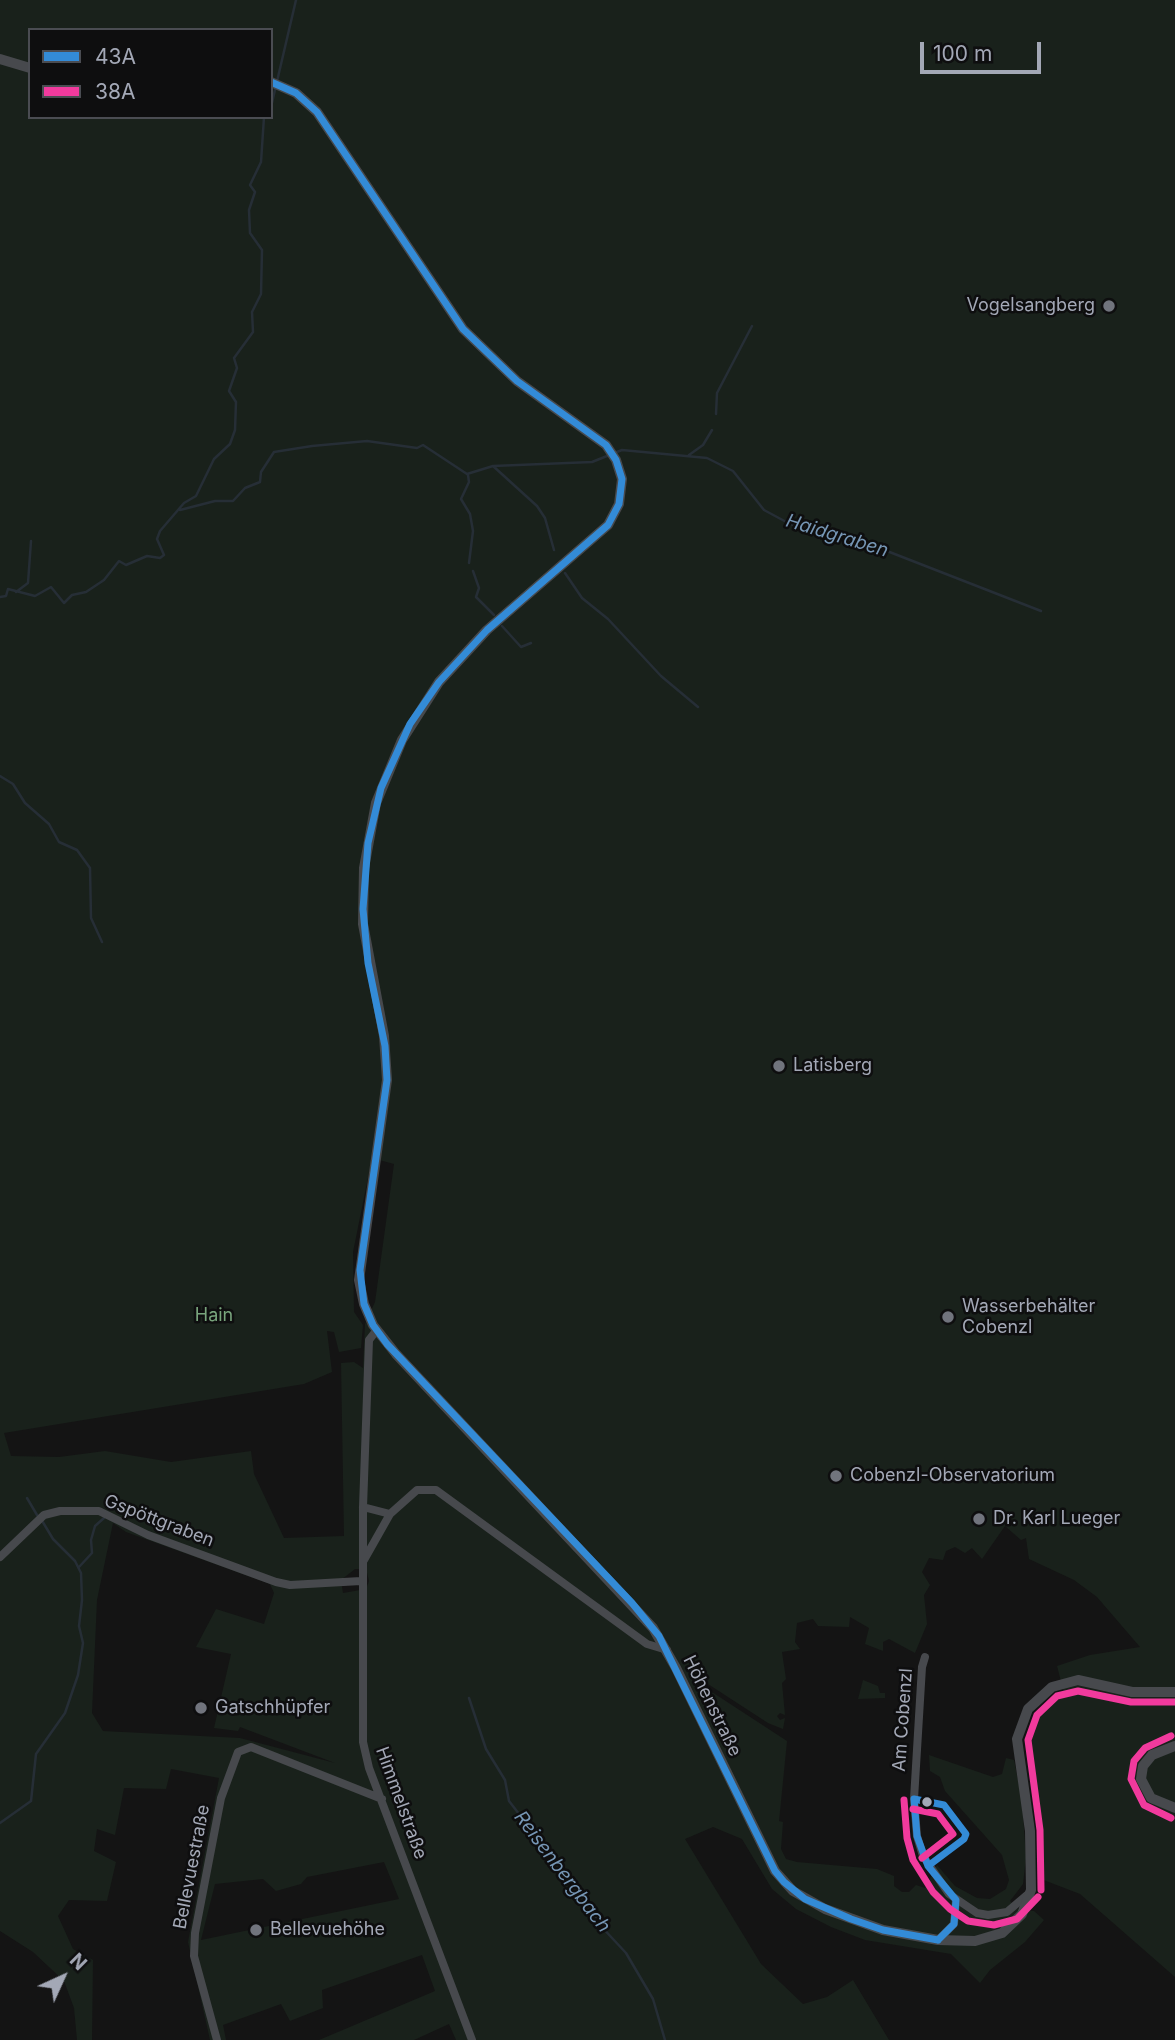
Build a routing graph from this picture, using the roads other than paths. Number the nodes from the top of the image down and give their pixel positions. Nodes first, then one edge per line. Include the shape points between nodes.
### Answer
1 (0, 59) edge
2 (28, 67) edge
3 (273, 83) edge
4 (376, 1331) junction
5 (363, 1507) junction
6 (390, 1514) junction
7 (0, 1557) edge
8 (362, 1565) junction
9 (361, 1581) junction
10 (667, 1650) junction
11 (925, 1657) dead end
12 (1175, 1692) edge
13 (1175, 1746) edge
14 (382, 1799) junction
15 (1175, 1808) edge
16 (1031, 1890) junction
17 (956, 1900) junction
18 (938, 1940) junction
19 (217, 2040) edge
20 (472, 2040) edge

1 - 2 street
3 - 4 street, Höhenstraße via 296,93 323,120 463,329 517,382 599,439 614,455 621,472 620,498 608,525 487,630 432,691 401,740 376,803 364,868 363,924 385,1046 387,1090 359,1280
4 - 5 street, Himmelstraße via 369,1340
4 - 10 street, Höhenstraße via 632,1603
5 - 6 street
5 - 8 street, Himmelstraße
6 - 8 street, Himmelstraße
6 - 10 street, Himmelstraße via 417,1490 436,1490 647,1644
7 - 9 street, Gspöttgraben via 44,1515 99,1511 148,1535 276,1582
8 - 9 street, Himmelstraße
9 - 14 street, Himmelstraße via 363,1742
10 - 18 street, Höhenstraße via 757,1838 784,1882 805,1899 852,1919
11 - 17 street, Am Cobenzl via 914,1816 923,1856
12 - 16 street, Höhenstraße via 1132,1692 1078,1680 1052,1687 1032,1703 1017,1739 1030,1821
13 - 15 street via 1152,1755 1143,1766 1141,1779 1151,1798
14 - 19 street, Bellevuestraße via 246,1746 238,1752 221,1798 195,1933 194,1956
14 - 20 street, Himmelstraße
16 - 17 street, Am Cobenzl via 1011,1910 993,1915 972,1911
16 - 18 street, Höhenstraße via 1018,1920 1002,1933 982,1940
17 - 18 street via 954,1924

